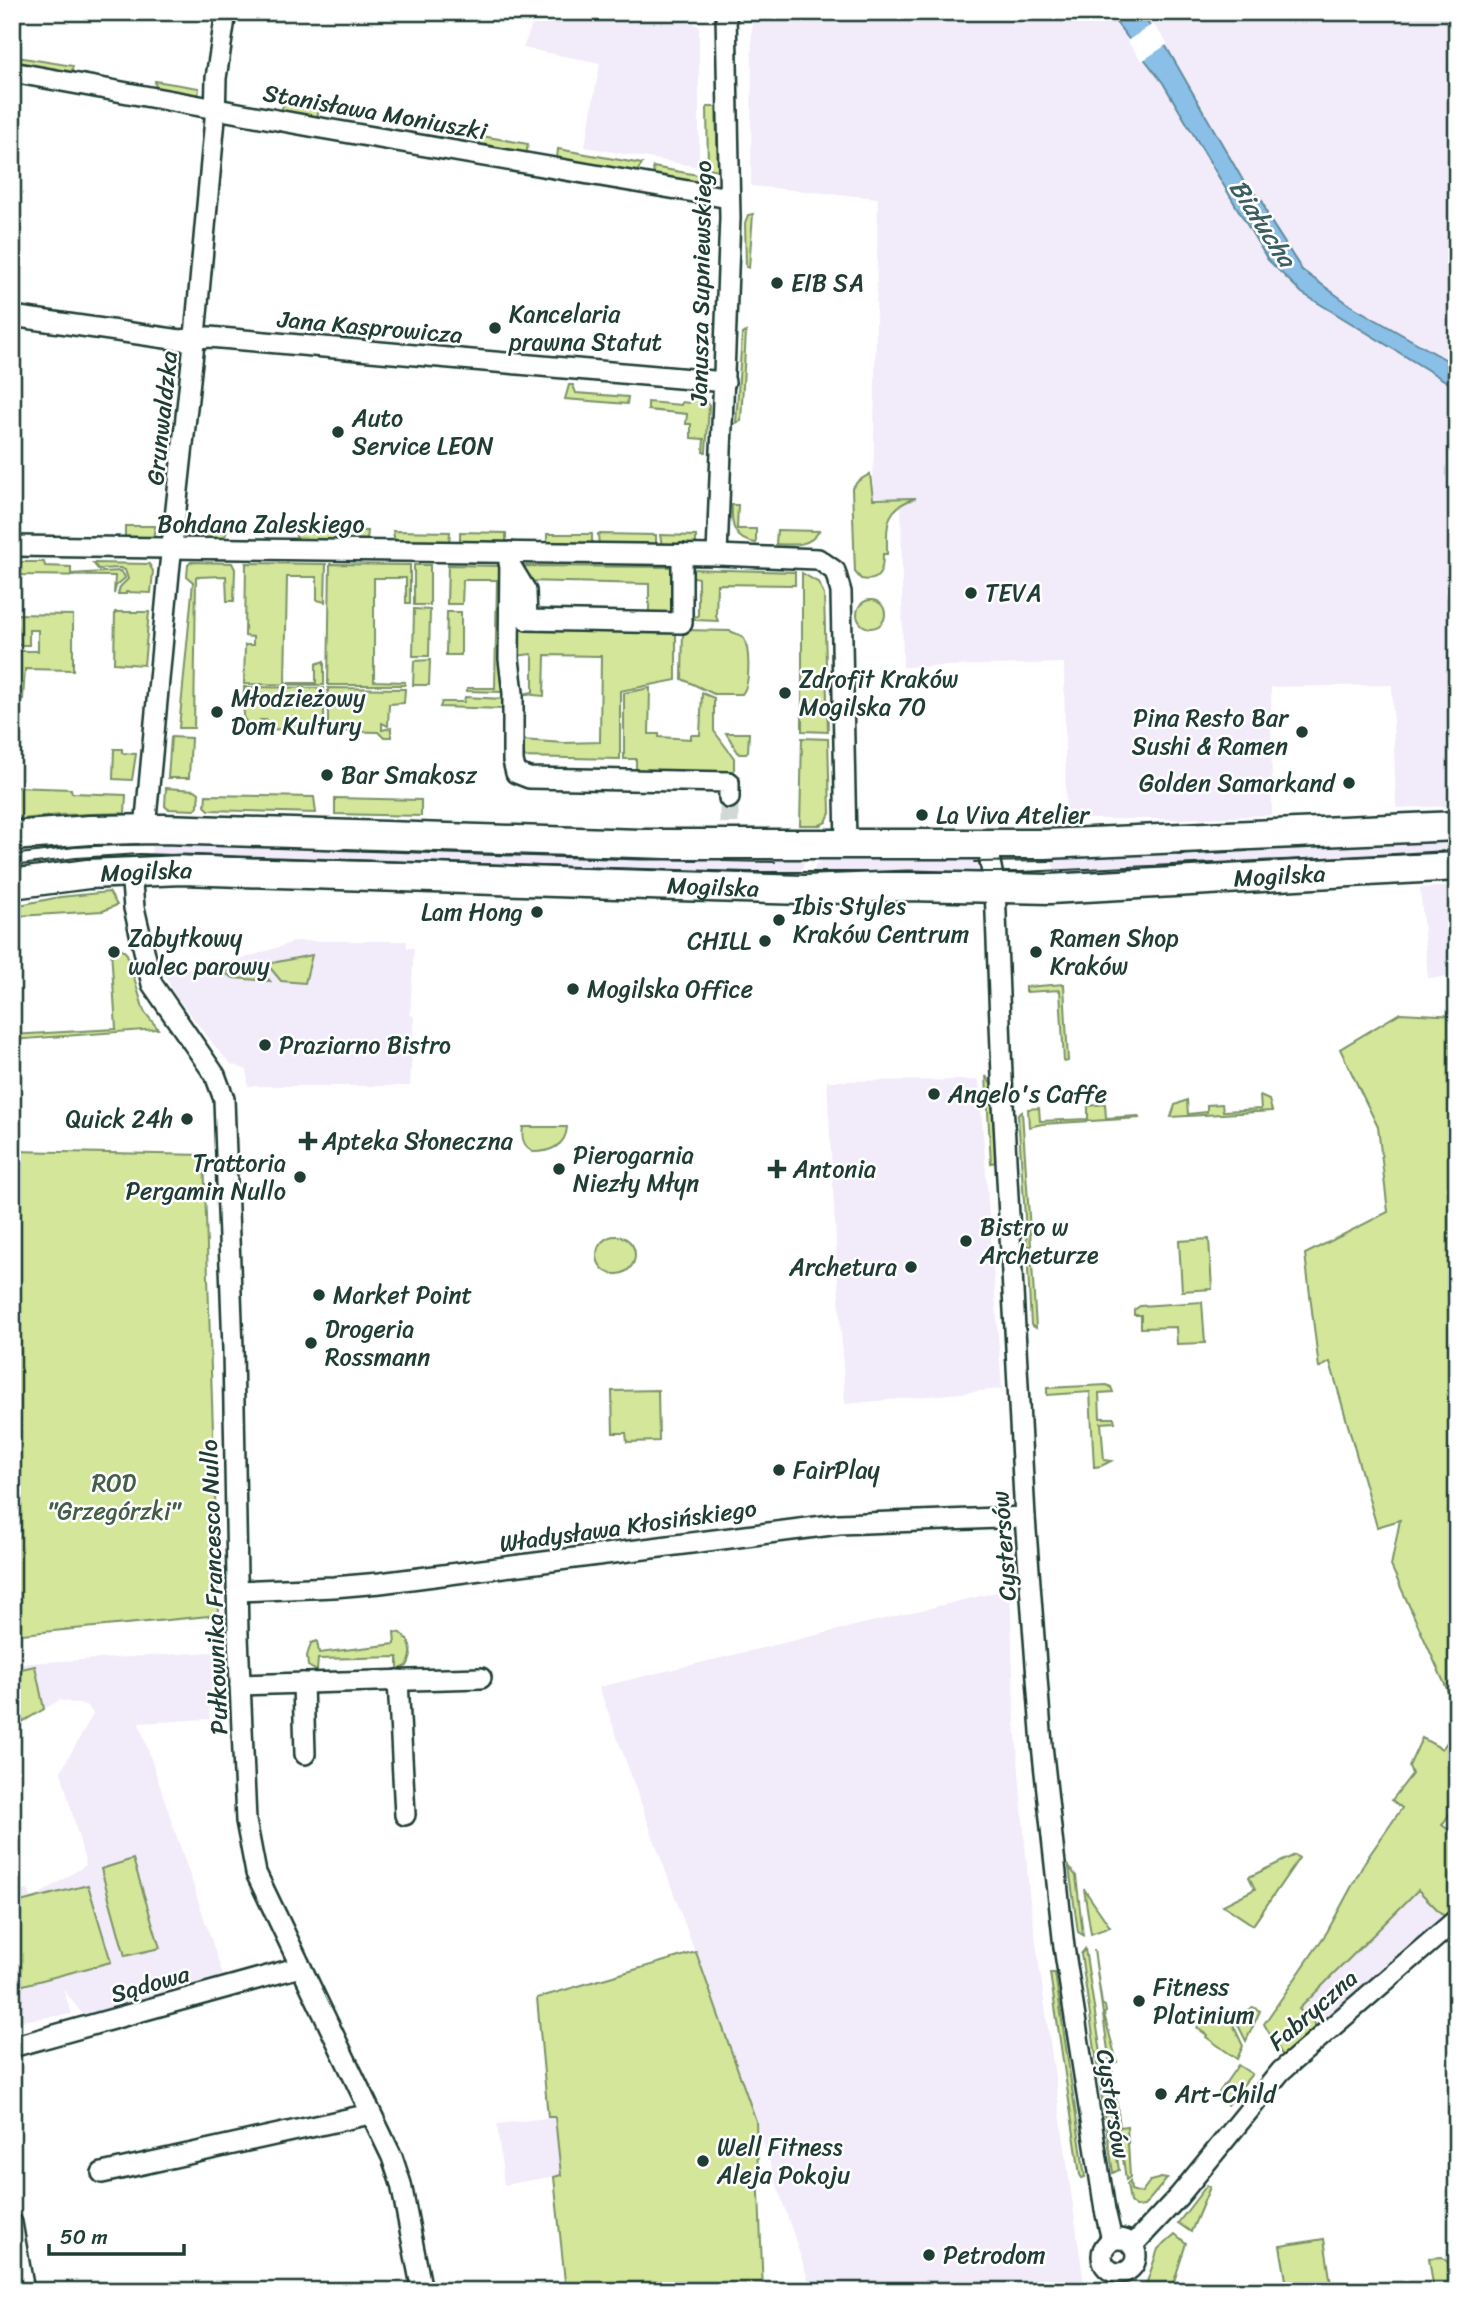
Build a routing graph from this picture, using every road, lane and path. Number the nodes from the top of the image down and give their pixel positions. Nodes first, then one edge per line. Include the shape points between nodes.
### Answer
1 (226, 12) edge
2 (726, 12) edge
3 (12, 72) edge
4 (215, 109) junction
5 (729, 198) junction
6 (12, 316) edge
7 (195, 339) junction
8 (724, 382) junction
9 (12, 546) edge
10 (172, 548) junction
11 (682, 554) junction
12 (717, 555) junction
13 (510, 558) junction
14 (729, 798) dead end
15 (1457, 826) edge
16 (145, 829) junction
17 (12, 836) edge
18 (846, 844) junction
19 (990, 844) junction
20 (1457, 866) edge
21 (131, 871) junction
22 (12, 884) edge
23 (995, 887) junction
24 (1026, 1517) junction
25 (237, 1591) junction
26 (481, 1678) dead end
27 (398, 1680) junction
28 (303, 1683) junction
29 (240, 1685) junction
30 (305, 1754) dead end
31 (405, 1815) dead end
32 (1457, 1919) edge
33 (300, 1967) junction
34 (12, 2047) edge
35 (370, 2115) junction
36 (102, 2173) dead end
37 (12, 2223) edge
38 (1112, 2240) junction
39 (1132, 2246) junction
40 (1121, 2282) edge
41 (24, 2291) edge
42 (422, 2291) edge

1 - 4 street, Grunwaldzka
2 - 5 street, Janusza Supniewskiego
3 - 4 street, Stanisława Moniuszki
4 - 5 street, Stanisława Moniuszki
4 - 7 street, Grunwaldzka
5 - 8 street, Janusza Supniewskiego
6 - 7 street, Jana Kasprowicza
7 - 8 street, Jana Kasprowicza
7 - 10 street, Grunwaldzka
8 - 12 street, Janusza Supniewskiego
9 - 10 street, Bohdana Zaleskiego
10 - 13 street, Bohdana Zaleskiego
10 - 16 street, Grunwaldzka
11 - 12 street, Bohdana Zaleskiego
11 - 13 street, Bohdana Zaleskiego
11 - 13 street via 682,623 527,620 526,591
12 - 18 street, Bohdana Zaleskiego via 812,558 835,571 841,592
13 - 14 street via 509,659 516,773 529,778 729,782
15 - 19 main road, Mogilska
16 - 17 main road, Mogilska
16 - 18 main road, Mogilska via 613,844 729,834
18 - 19 main road, Mogilska
19 - 23 street, Cystersów
20 - 23 main road, Mogilska via 1078,888
21 - 22 main road, Mogilska
21 - 23 main road, Mogilska via 790,890
21 - 25 street, Pułkownika Francesco Nullo via 134,908 152,984 215,1075 224,1099
23 - 24 street, Cystersów
24 - 25 street, Władysława Kłosińskiego via 839,1524 380,1583
24 - 38 street, Cystersów via 1053,1857
25 - 29 street, Pułkownika Francesco Nullo
26 - 27 street
27 - 28 street
27 - 31 street
28 - 29 street
28 - 30 street
29 - 33 street, Pułkownika Francesco Nullo via 246,1821 256,1873
32 - 39 street, Fabryczna via 1281,2070 1179,2196
33 - 34 street, Sądowa
33 - 35 street, Pułkownika Francesco Nullo
35 - 36 street
35 - 42 street, Pułkownika Francesco Nullo via 401,2184
37 - 41 street
38 - 39 street
38 - 40 street via 1102,2258
39 - 40 street via 1134,2262

